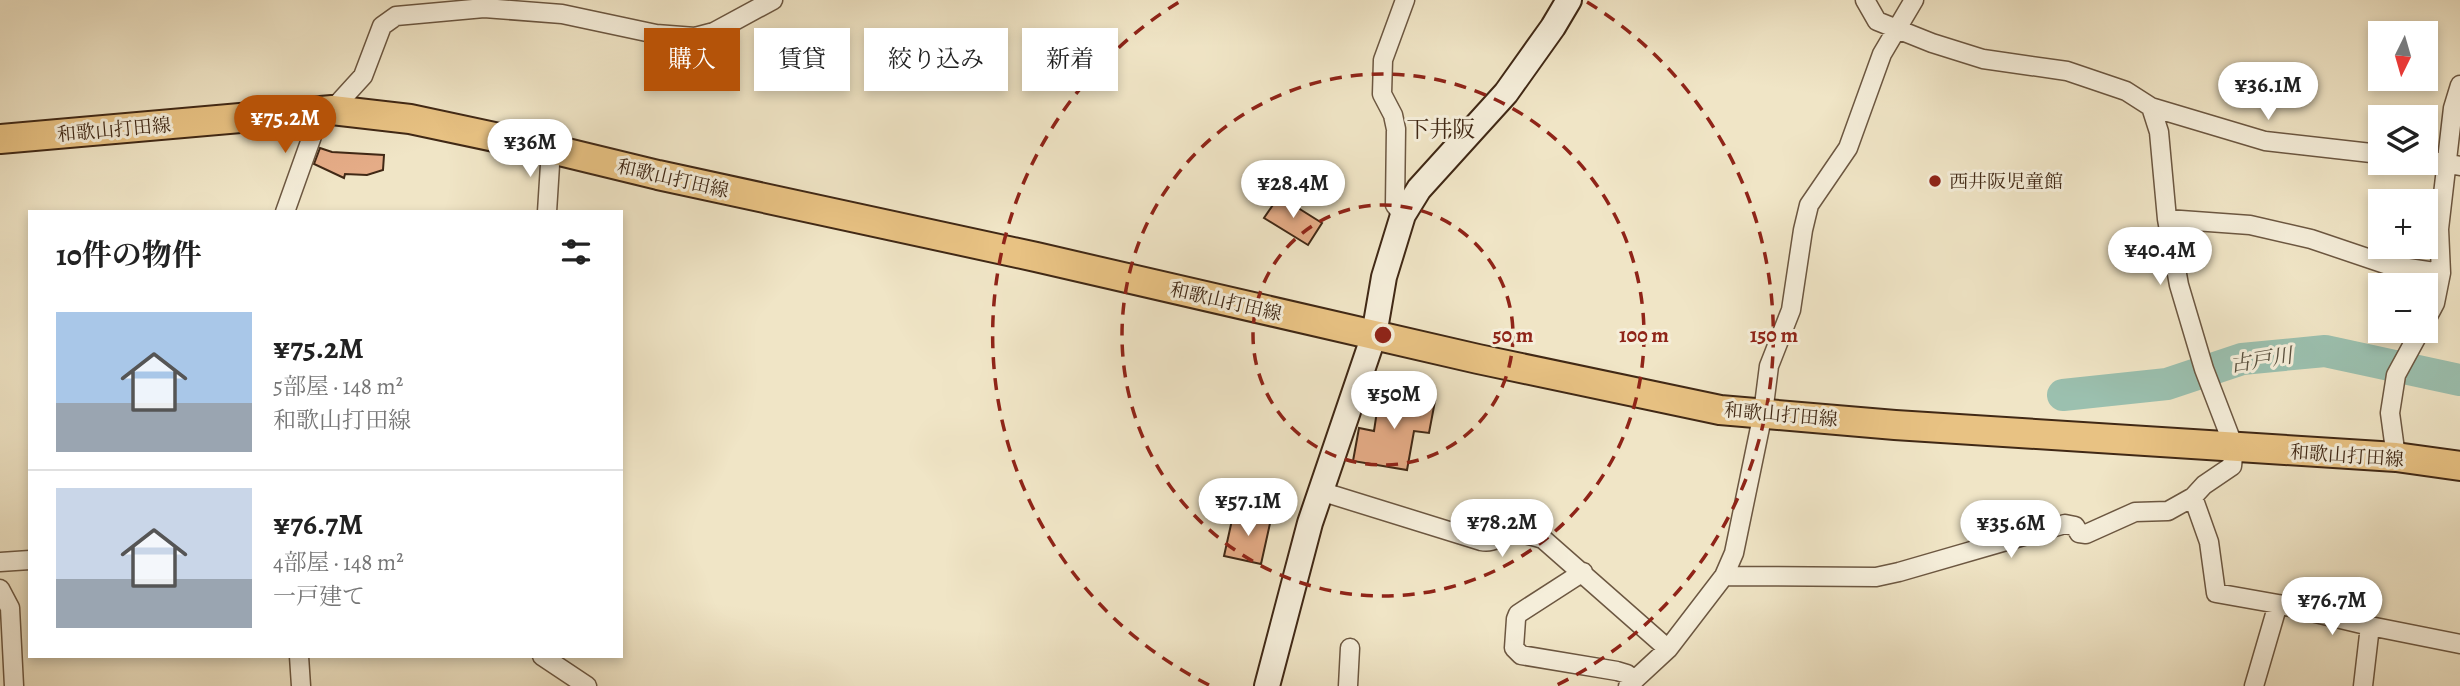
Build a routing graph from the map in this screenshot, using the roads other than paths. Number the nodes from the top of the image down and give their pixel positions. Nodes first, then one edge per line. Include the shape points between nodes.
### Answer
1 (773, 0) edge
2 (1405, 0) edge
3 (1569, 0) edge
4 (1865, 0) edge
5 (1913, 0) edge
6 (431, 7) edge
7 (1897, 28) junction
8 (2460, 85) edge
9 (2151, 107) junction
10 (326, 111) junction
11 (0, 139) edge
12 (551, 149) junction
13 (2368, 154) edge
14 (2453, 164) edge
15 (286, 210) edge
16 (547, 210) edge
17 (1403, 215) junction
18 (2167, 219) junction
19 (2441, 272) junction
20 (2438, 288) edge
21 (1374, 335) junction
22 (2413, 343) edge
23 (1763, 413) junction
24 (2234, 447) junction
25 (2396, 457) junction
26 (2460, 466) edge
27 (1320, 491) junction
28 (2193, 497) junction
29 (28, 560) edge
30 (0, 562) edge
31 (1583, 572) junction
32 (1724, 576) junction
33 (0, 589) edge
34 (2278, 604) junction
35 (2370, 626) junction
36 (2460, 644) edge
37 (1350, 648) dead end
38 (1668, 649) junction
39 (299, 658) edge
40 (545, 658) edge
41 (1631, 683) edge
42 (14, 686) edge
43 (301, 686) edge
44 (587, 686) edge
45 (1267, 686) edge
46 (1348, 686) edge
47 (2254, 686) edge
48 (2363, 686) edge

1 - 6 street via 714,32 695,37 656,34 562,14
2 - 17 street via 1383,60 1382,94 1396,129 1395,205
3 - 17 main road via 1506,93 1419,189
4 - 7 street via 1877,22
5 - 7 street
6 - 10 street via 396,16 382,26 363,76
7 - 9 street via 1983,60 2067,71 2126,91
7 - 23 street via 1871,81 1848,148 1810,205 1791,310 1769,366
8 - 14 street via 2453,108
9 - 13 street via 2265,141
9 - 18 street via 2159,132
10 - 11 main road, 和歌山打田線
10 - 12 main road, 和歌山打田線 via 410,119
10 - 15 street
12 - 16 street
12 - 21 main road, 和歌山打田線
14 - 19 street via 2439,229
17 - 21 main road via 1384,276
18 - 19 street via 2250,225 2311,239 2388,265
18 - 24 street via 2179,285
19 - 20 street
21 - 23 main road, 和歌山打田線 via 1720,410
21 - 27 main road
22 - 25 street via 2396,374 2390,413
23 - 24 main road, 和歌山打田線
23 - 32 street via 1734,553
24 - 25 main road, 和歌山打田線
24 - 28 street via 2232,466
25 - 26 main road, 和歌山打田線
27 - 31 street via 1481,541 1512,533 1534,537
27 - 45 main road
28 - 32 street via 2168,511 2135,512 2086,534 2065,524 1875,577
28 - 34 street via 2209,542 2216,593
29 - 30 street
31 - 38 street
31 - 41 street via 1518,614 1514,648 1521,654 1617,671 1627,674
32 - 38 street
33 - 42 street via 10,608
34 - 35 street
34 - 47 street
35 - 36 street
35 - 48 street
37 - 46 street
38 - 41 street
39 - 43 street
40 - 44 street

